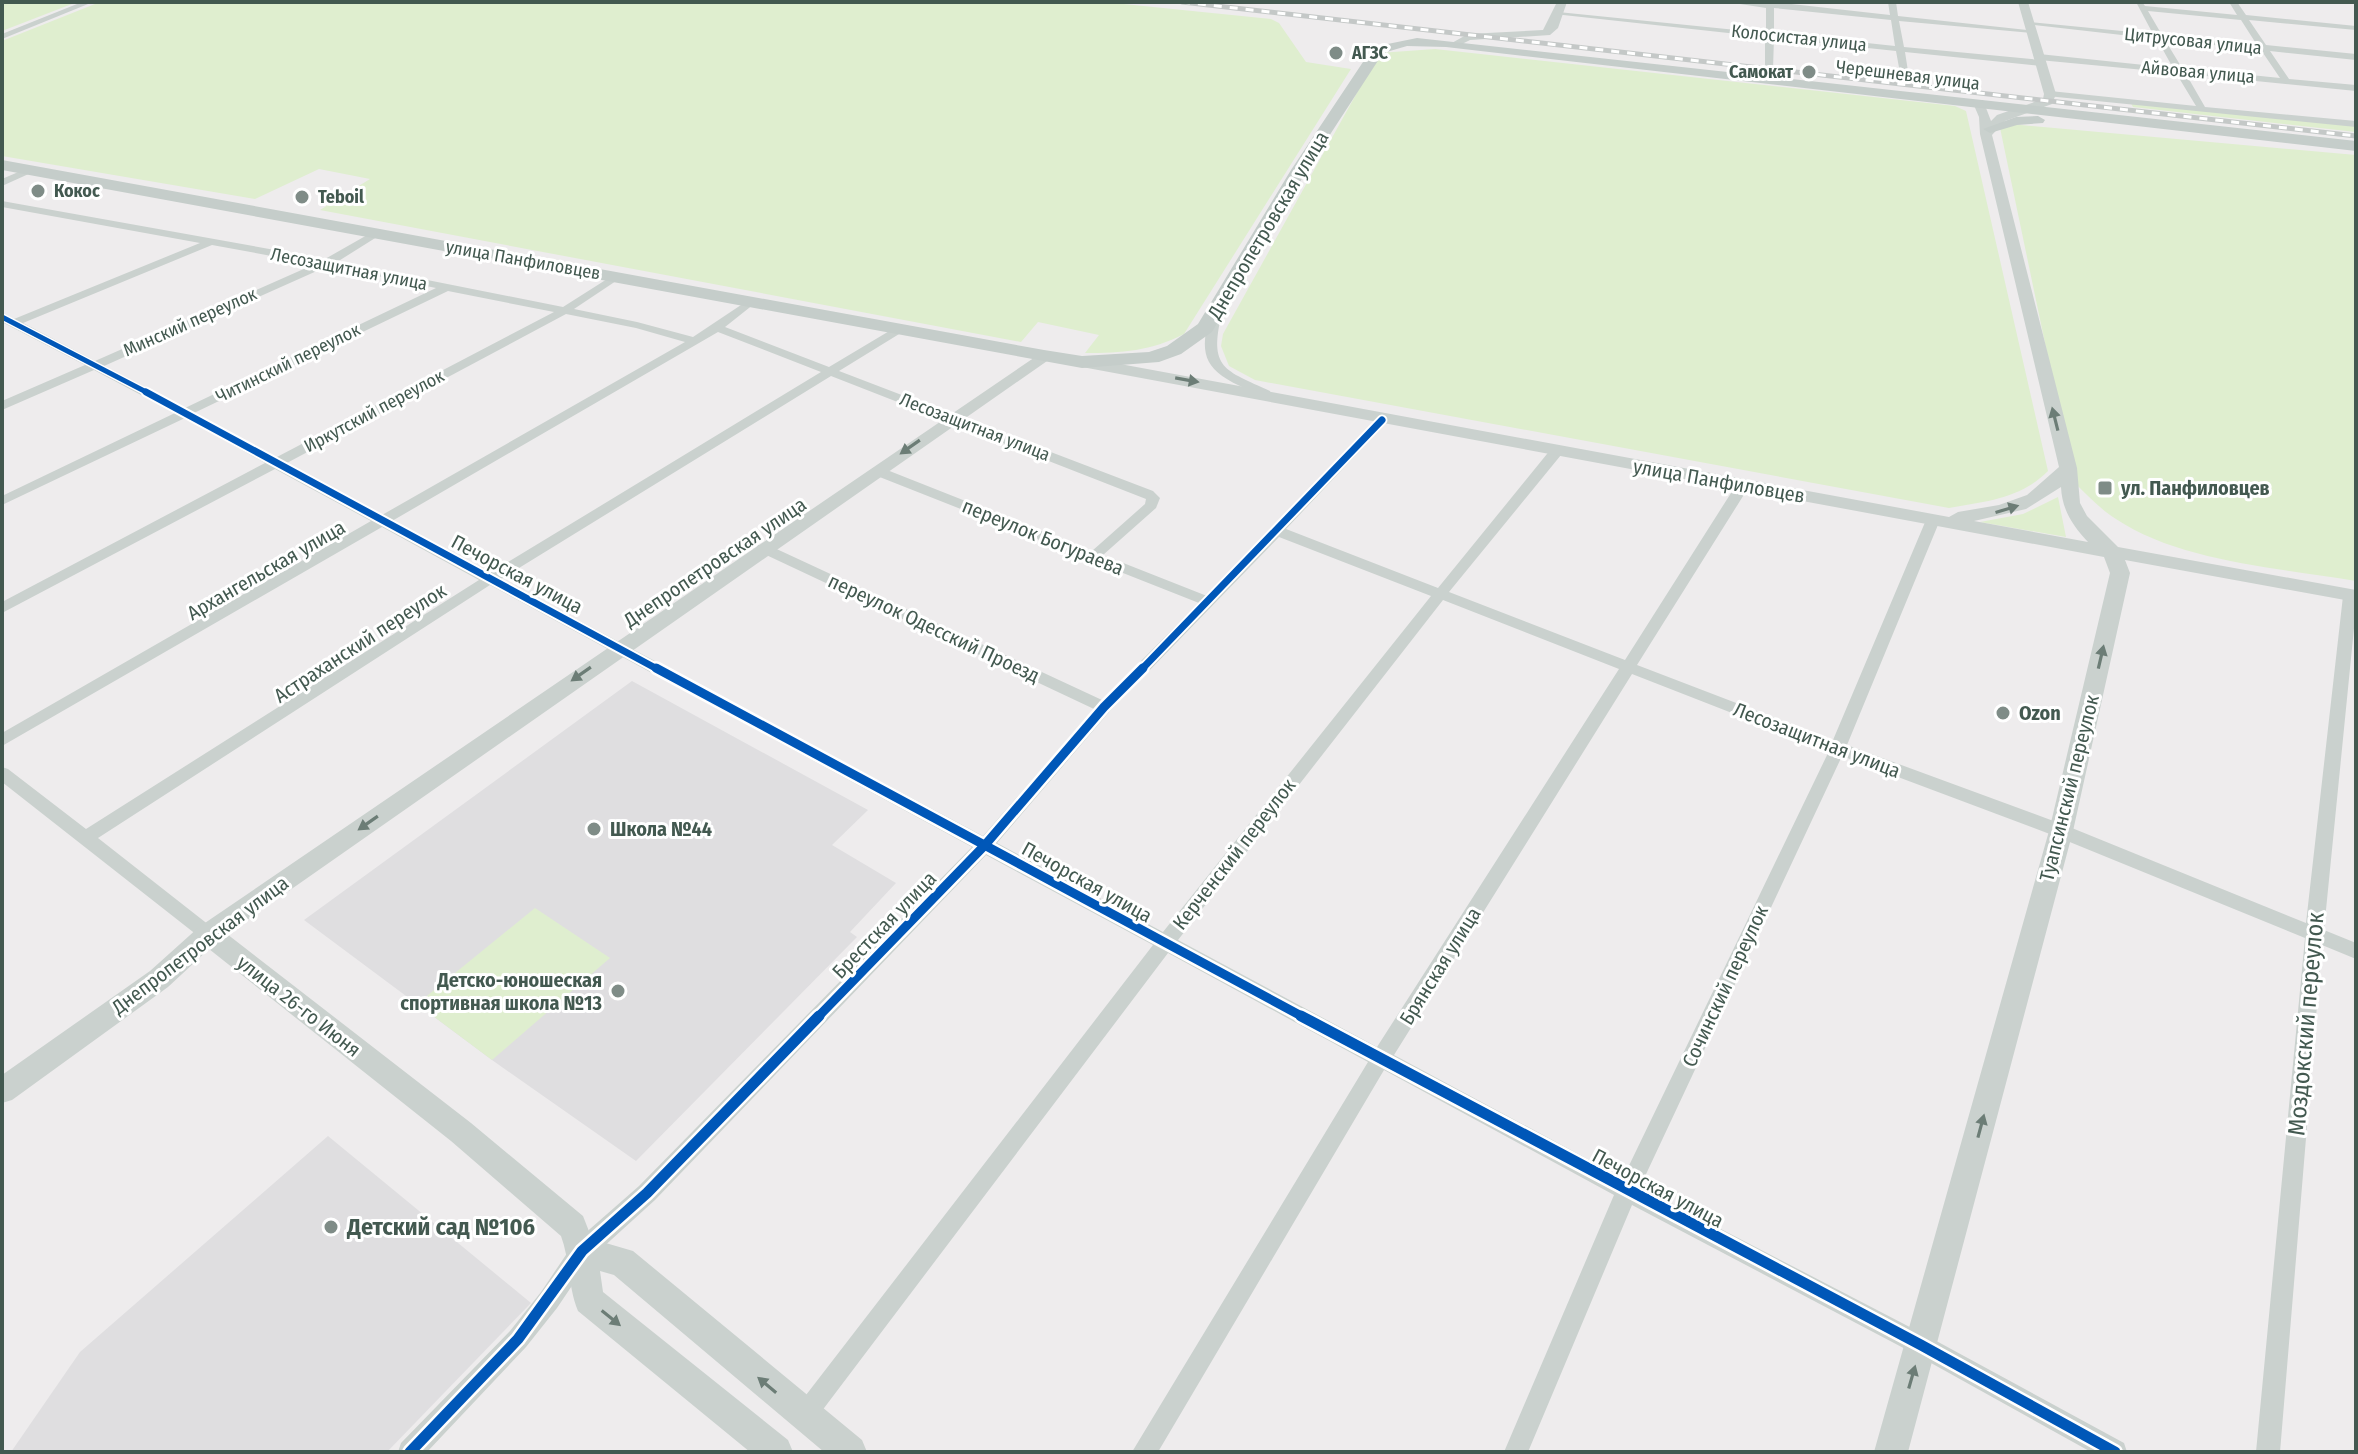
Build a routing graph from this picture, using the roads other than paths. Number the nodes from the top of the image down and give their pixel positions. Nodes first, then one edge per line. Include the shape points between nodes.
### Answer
1 (89, 2) edge
2 (1731, 2) edge
3 (1892, 2) edge
4 (2013, 2) edge
5 (2023, 2) edge
6 (2233, 2) edge
7 (1770, 4) edge
8 (2140, 5) edge
9 (1560, 8) edge
10 (2243, 17) junction
11 (1894, 18) junction
12 (2031, 28) junction
13 (2356, 28) edge
14 (1771, 36) junction
15 (2, 37) edge
16 (2159, 38) junction
17 (1456, 44) junction
18 (1899, 48) junction
19 (2266, 48) junction
20 (2356, 57) edge
21 (2040, 60) junction
22 (1769, 69) dead end
23 (2179, 70) junction
24 (2286, 81) junction
25 (1906, 84) dead end
26 (2356, 88) edge
27 (2050, 94) junction
28 (1979, 103) junction
29 (2201, 107) junction
30 (2028, 108) junction
31 (2356, 124) edge
32 (1988, 131) junction
33 (2269, 136) junction
34 (2356, 146) edge
35 (2, 165) edge
36 (30, 170) junction
37 (2, 183) edge
38 (2, 204) edge
39 (376, 233) junction
40 (211, 243) junction
41 (327, 263) junction
42 (615, 277) junction
43 (445, 288) junction
44 (750, 302) junction
45 (564, 311) junction
46 (1216, 313) junction
47 (8, 320) edge
48 (717, 328) junction
49 (900, 329) junction
50 (695, 341) junction
51 (1044, 356) junction
52 (1082, 362) junction
53 (92, 366) junction
54 (829, 372) junction
55 (1266, 394) junction
56 (2, 406) edge
57 (185, 413) junction
58 (953, 418) junction
59 (1382, 420) junction
60 (1556, 452) junction
61 (274, 463) junction
62 (2068, 468) junction
63 (877, 471) junction
64 (1743, 485) junction
65 (2, 501) edge
66 (384, 520) junction
67 (1933, 520) junction
68 (1277, 531) junction
69 (763, 548) junction
70 (2112, 552) junction
71 (1093, 557) junction
72 (490, 579) junction
73 (1439, 594) junction
74 (2353, 596) edge
75 (1209, 602) junction
76 (2, 608) edge
77 (620, 647) junction
78 (1628, 667) junction
79 (1104, 707) junction
80 (2, 740) edge
81 (1838, 748) junction
82 (2, 773) edge
83 (2061, 831) junction
84 (85, 838) junction
85 (985, 845) junction
86 (208, 934) junction
87 (2314, 935) junction
88 (1164, 942) junction
89 (2356, 951) edge
90 (1381, 1058) junction
91 (2, 1091) edge
92 (1627, 1191) junction
93 (582, 1251) junction
94 (1921, 1345) junction
95 (804, 1416) junction
96 (410, 1452) edge
97 (776, 1452) edge
98 (850, 1452) edge
99 (1144, 1452) edge
100 (1516, 1452) edge
101 (1891, 1452) edge
102 (2115, 1452) edge
103 (2268, 1452) edge

1 - 15 street
2 - 7 street, Цитрусовая улица
3 - 11 street
4 - 5 street
5 - 12 street
6 - 10 street
7 - 11 street, Цитрусовая улица
7 - 14 street
8 - 10 street
8 - 16 street
9 - 14 street, Колосистая улица
9 - 17 street, Днепропетровская улица via 1546,33 1468,37
10 - 13 street
10 - 19 street
11 - 12 street, Цитрусовая улица
11 - 18 street
12 - 16 street, Цитрусовая улица
12 - 21 street
14 - 18 street, Колосистая улица
14 - 22 street
16 - 19 street, Цитрусовая улица
16 - 23 street
17 - 28 main road, Черешневая улица
17 - 46 main road, Днепропетровская улица via 1415,41 1378,50 1299,170
18 - 21 street, Колосистая улица
18 - 25 street
19 - 20 street, Цитрусовая улица
19 - 24 street
21 - 23 street, Айвовая улица
21 - 27 street
23 - 24 street, Айвовая улица
23 - 29 street
24 - 26 street, Айвовая улица
27 - 29 street
27 - 30 street via 2048,101
28 - 30 main road, Черешневая улица
28 - 32 street
29 - 31 street
30 - 32 street via 2001,118
30 - 33 main road, Черешневая улица
32 - 33 main road via 2016,121 2049,120
62 -> 32 street
33 - 34 main road, Черешневая улица
35 - 36 main road, улица Панфиловцев
36 - 37 street
36 - 39 main road, улица Панфиловцев
38 - 40 street, Лесозащитная улица
39 - 41 street, Минский переулок
39 - 42 main road, улица Панфиловцев
40 - 41 street, Лесозащитная улица
40 - 47 street
41 - 43 street, Лесозащитная улица
41 - 53 street, Минский переулок
42 - 44 main road, улица Панфиловцев
42 - 45 street, Иркутский переулок
43 - 45 street, Лесозащитная улица
43 - 57 street, Читинский переулок
44 - 48 street, Архангельская улица
44 - 49 main road, улица Панфиловцев
45 - 50 street, Лесозащитная улица
45 - 61 street, Иркутский переулок
46 - 52 main road, Днепропетровская улица via 1174,350 1152,358
46 - 55 street via 1207,352 1212,362
47 - 53 street, Печорская улица
48 - 50 street, Архангельская улица
48 - 54 street, Лесозащитная улица
49 - 51 main road, улица Панфиловцев
49 - 54 street, Астраханский переулок
50 - 66 street, Архангельская улица
51 - 52 main road, Днепропетровская улица
51 - 58 street, Днепропетровская улица
52 -> 55 street, улица Панфиловцев
53 - 56 street, Минский переулок
53 - 57 street, Печорская улица
54 - 58 street, Лесозащитная улица
54 - 72 street, Астраханский переулок
55 - 59 street, улица Панфиловцев
57 - 61 street, Печорская улица
57 - 65 street, Читинский переулок
58 -> 63 street, Днепропетровская улица
58 - 71 street, Лесозащитная улица via 1153,498
59 - 60 street, улица Панфиловцев
59 - 68 street, Брестская улица
60 - 64 street, улица Панфиловцев
60 - 73 street, Керченский переулок
61 - 66 street, Печорская улица
61 - 76 street, Иркутский переулок
67 -> 62 street via 2018,506 2050,490
62 - 70 street via 2078,517
63 - 69 street, Днепропетровская улица
63 - 71 street, переулок Богураева
64 - 67 street, улица Панфиловцев
64 - 78 street, Брянская улица
66 - 72 street, Печорская улица
66 - 80 street, Архангельская улица
67 - 70 street, улица Панфиловцев
67 - 81 street, Сочинский переулок
68 - 73 street, Лесозащитная улица
68 - 75 street, Брестская улица
69 - 77 street, Днепропетровская улица
69 - 79 street, переулок Одесский Проезд
70 - 74 street, улица Панфиловцев
83 -> 70 street, Туапсинский переулок via 2120,573
71 - 75 street, переулок Богураева
72 - 77 street, Печорская улица
72 - 84 street, Астраханский переулок
73 - 78 street, Лесозащитная улица
73 - 88 street, Керченский переулок
74 - 87 street, Моздокский переулок
75 - 79 street, Брестская улица
77 - 85 street, Печорская улица
77 -> 86 street, Днепропетровская улица
78 - 81 street, Лесозащитная улица
78 - 90 street, Брянская улица
79 - 85 street, Брестская улица
81 - 83 street, Лесозащитная улица
81 - 92 street, Сочинский переулок
82 - 84 street, улица 26-го Июня
83 - 87 street, Лесозащитная улица
94 -> 83 street, Туапсинский переулок
84 - 86 street, улица 26-го Июня
85 - 88 street, Печорская улица
85 - 93 street, Брестская улица via 647,1193
86 - 91 street, Днепропетровская улица via 159,979
86 - 93 street, улица 26-го Июня via 472,1141 572,1226
87 - 89 street, Лесозащитная улица
87 - 103 street, Моздокский переулок
88 - 90 street, Печорская улица
88 - 95 street, Керченский переулок
90 - 92 street, Печорская улица
90 - 99 street, Брянская улица
92 - 94 street, Печорская улица
92 - 100 street, Сочинский переулок
95 -> 93 street via 622,1262
93 - 96 street, Брестская улица via 518,1339
93 -> 97 street, улица 26-го Июня via 589,1300
101 -> 94 street, Туапсинский переулок
94 - 102 street, Печорская улица
95 - 98 street

